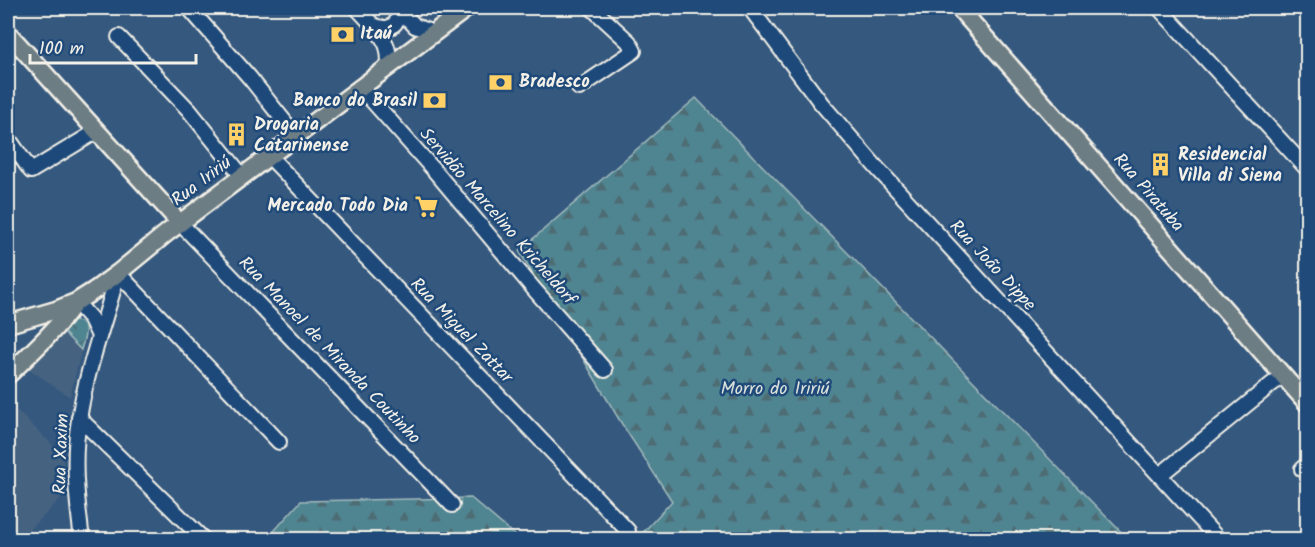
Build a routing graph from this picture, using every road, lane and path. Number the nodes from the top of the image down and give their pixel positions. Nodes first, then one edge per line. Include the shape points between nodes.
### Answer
1 (189, 8) edge
2 (357, 8) edge
3 (397, 8) edge
4 (467, 8) edge
5 (592, 8) edge
6 (750, 8) edge
7 (959, 8) edge
8 (1159, 8) edge
9 (1303, 8) edge
10 (1308, 12) edge
11 (372, 25) junction
12 (8, 33) edge
13 (433, 33) junction
14 (119, 37) dead end
15 (389, 66) junction
16 (360, 87) junction
17 (579, 88) dead end
18 (97, 131) junction
19 (296, 136) junction
20 (8, 138) edge
21 (269, 156) junction
22 (1308, 170) edge
23 (242, 176) junction
24 (180, 223) junction
25 (118, 273) junction
26 (76, 302) junction
27 (8, 324) edge
28 (99, 336) junction
29 (605, 370) dead end
30 (8, 375) edge
31 (1283, 375) junction
32 (1308, 404) edge
33 (79, 418) junction
34 (279, 442) dead end
35 (1160, 475) junction
36 (452, 505) dead end
37 (628, 531) dead end
38 (82, 540) edge
39 (204, 540) edge
40 (1219, 540) edge

1 - 19 street
2 - 11 street
3 - 11 street via 399,15 394,25 383,29
3 - 13 street via 415,26
4 - 13 main road, Rua Iririú
5 - 17 street via 634,51
6 - 35 street, Rua João Dippe via 821,104 876,167
7 - 31 main road, Rua Piratuba
8 - 22 street
9 - 10 street
11 - 15 street via 387,44
12 - 18 main road
13 - 15 main road, Rua Iririú
14 - 23 street via 189,110
15 - 16 main road, Rua Iririú
16 - 19 main road, Rua Iririú
16 - 29 street, Servidão Marcelino Kricheldorf
18 - 20 street via 31,171
18 - 24 main road
19 - 21 main road, Rua Iririú
21 - 23 main road, Rua Iririú
21 - 37 street, Rua Miguel Zattar
23 - 24 main road, Rua Iririú
24 - 25 main road, Rua Iririú
24 - 36 street, Rua Manoel de Miranda Coutinho
25 - 26 main road, Rua Iririú
25 - 28 street, Rua Xaxim
25 - 34 street
26 - 27 main road, Rua Iririú
26 - 28 street
26 - 30 main road
28 - 33 street, Rua Xaxim
31 - 32 main road, Rua Piratuba
31 - 35 street
33 - 38 street, Rua Xaxim via 76,485
33 - 39 street
35 - 40 street, Rua João Dippe

